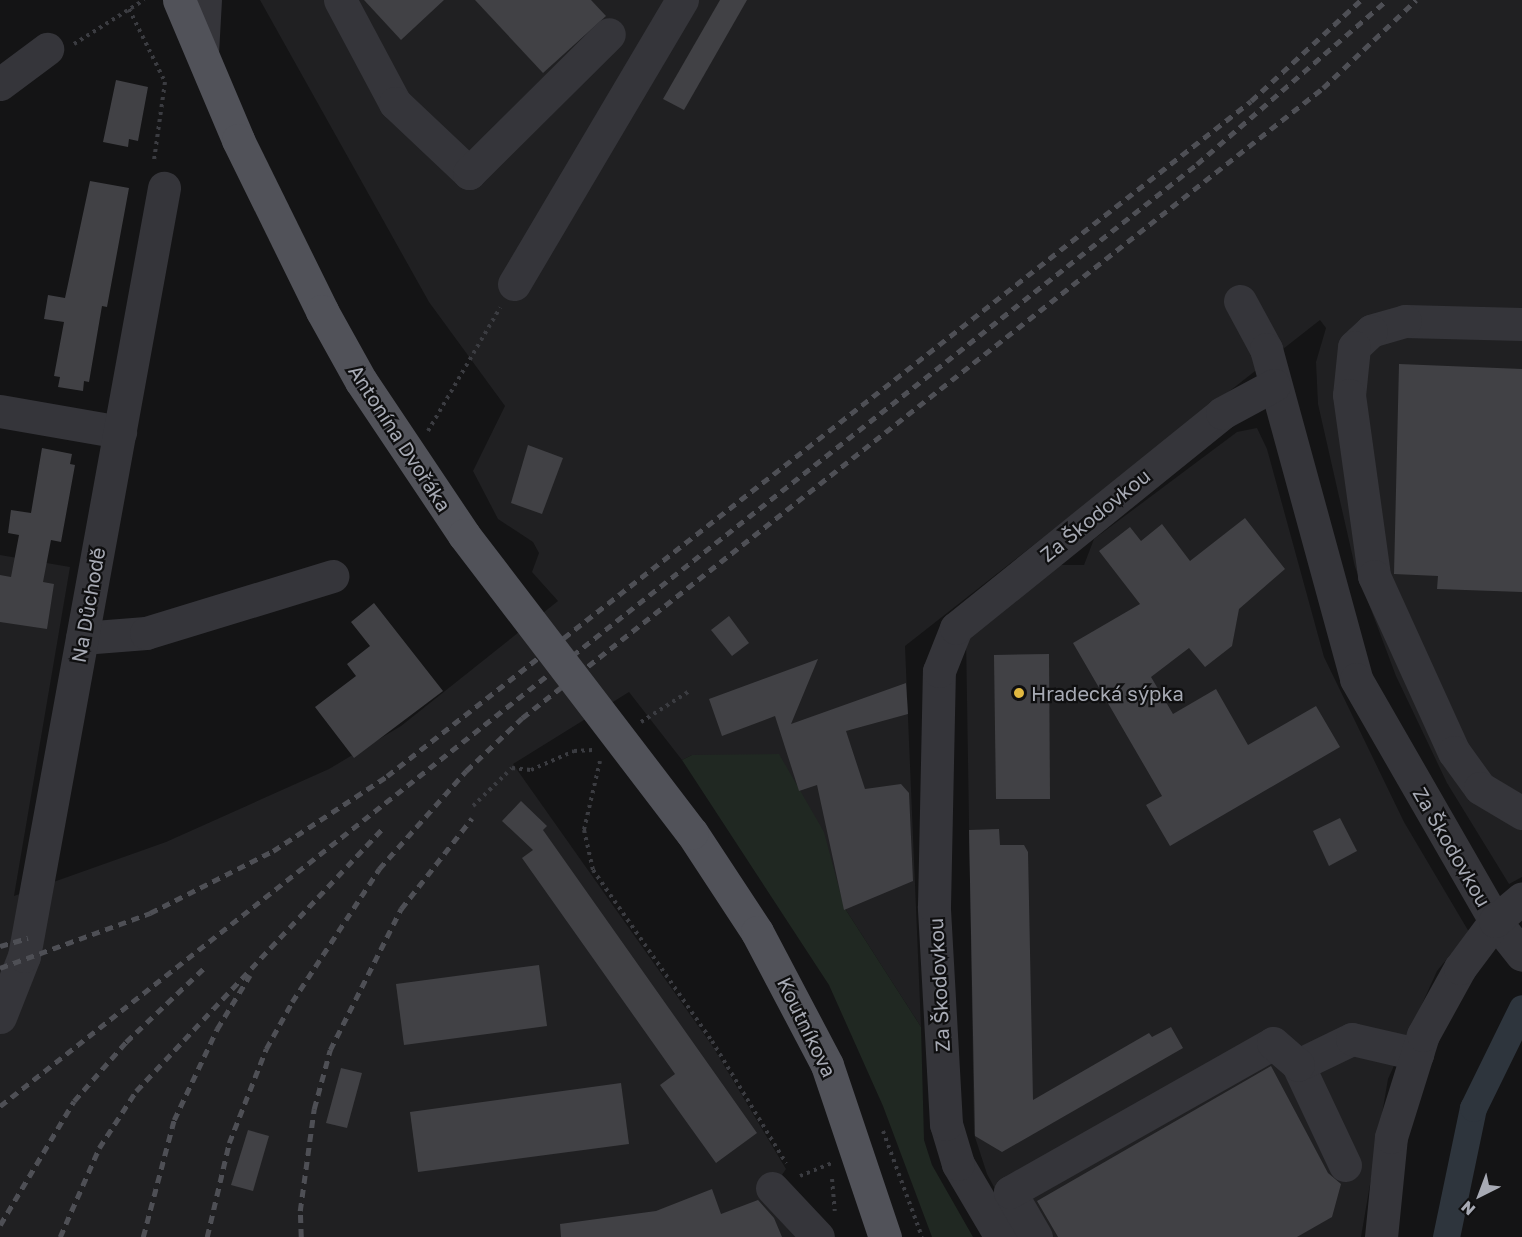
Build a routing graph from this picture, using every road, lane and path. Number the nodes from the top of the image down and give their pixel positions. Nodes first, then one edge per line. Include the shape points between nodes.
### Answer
1 (144, 0) edge
2 (179, 0) edge
3 (205, 0) edge
4 (340, 0) edge
5 (682, 0) edge
6 (129, 9) junction
7 (609, 34) dead end
8 (47, 49) joint
9 (202, 53) junction
10 (0, 84) edge
11 (164, 188) joint
12 (514, 284) joint
13 (1240, 301) dead end
14 (1522, 324) edge
15 (1274, 386) junction
16 (0, 411) edge
17 (420, 424) dead end
18 (120, 432) junction
19 (426, 435) junction
20 (433, 444) dead end
21 (333, 576) dead end
22 (82, 638) junction
23 (692, 690) dead end
24 (630, 730) dead end
25 (473, 806) dead end
26 (1522, 813) edge
27 (692, 833) joint
28 (1522, 898) edge
29 (1495, 921) junction
30 (1522, 955) edge
31 (0, 1017) edge
32 (1417, 1054) junction
33 (1298, 1065) junction
34 (1345, 1165) dead end
35 (826, 1166) dead end
36 (785, 1188) junction
37 (818, 1237) edge
38 (885, 1237) edge
39 (1001, 1237) edge
40 (1036, 1237) edge
41 (1381, 1237) edge

1 - 6 path
2 - 9 main road, Antonína Dvořáka
3 - 9 street
4 - 7 street via 395,103 469,173
5 - 12 street
6 - 8 path via 62,52
6 - 11 path via 165,82 152,154
8 - 10 street
9 - 27 main road, Antonína Dvořáka, bridge via 322,311 360,381 464,535
11 - 18 street, Na Důchodě
12 - 19 path
13 - 15 street via 1266,349
14 - 26 street via 1405,321 1371,331 1354,347 1349,395 1374,576 1454,752 1480,788
15 - 29 street, Za Škodovkou via 1356,679
15 - 39 street, Za Škodovkou via 1222,413 956,628 939,671 934,906 946,1124 958,1164
16 - 18 street
17 - 19 path
18 - 22 street, Na Důchodě
19 - 20 path
21 - 22 street via 146,633
22 - 31 street, Na Důchodě via 24,956
23 - 24 path
25 - 36 path via 512,768 531,770 574,751 603,751 584,830 593,870 772,1138 789,1169
27 - 38 main road, Koutníkova via 757,932 828,1065
28 - 29 street, Za Škodovkou
29 - 30 street
29 - 32 street, Za Škodovkou via 1460,968
32 - 33 street via 1352,1039
32 - 41 street, Za Škodovkou via 1391,1137
33 - 34 street
33 - 40 street via 1273,1043 1010,1192
35 - 36 path
36 - 37 street

